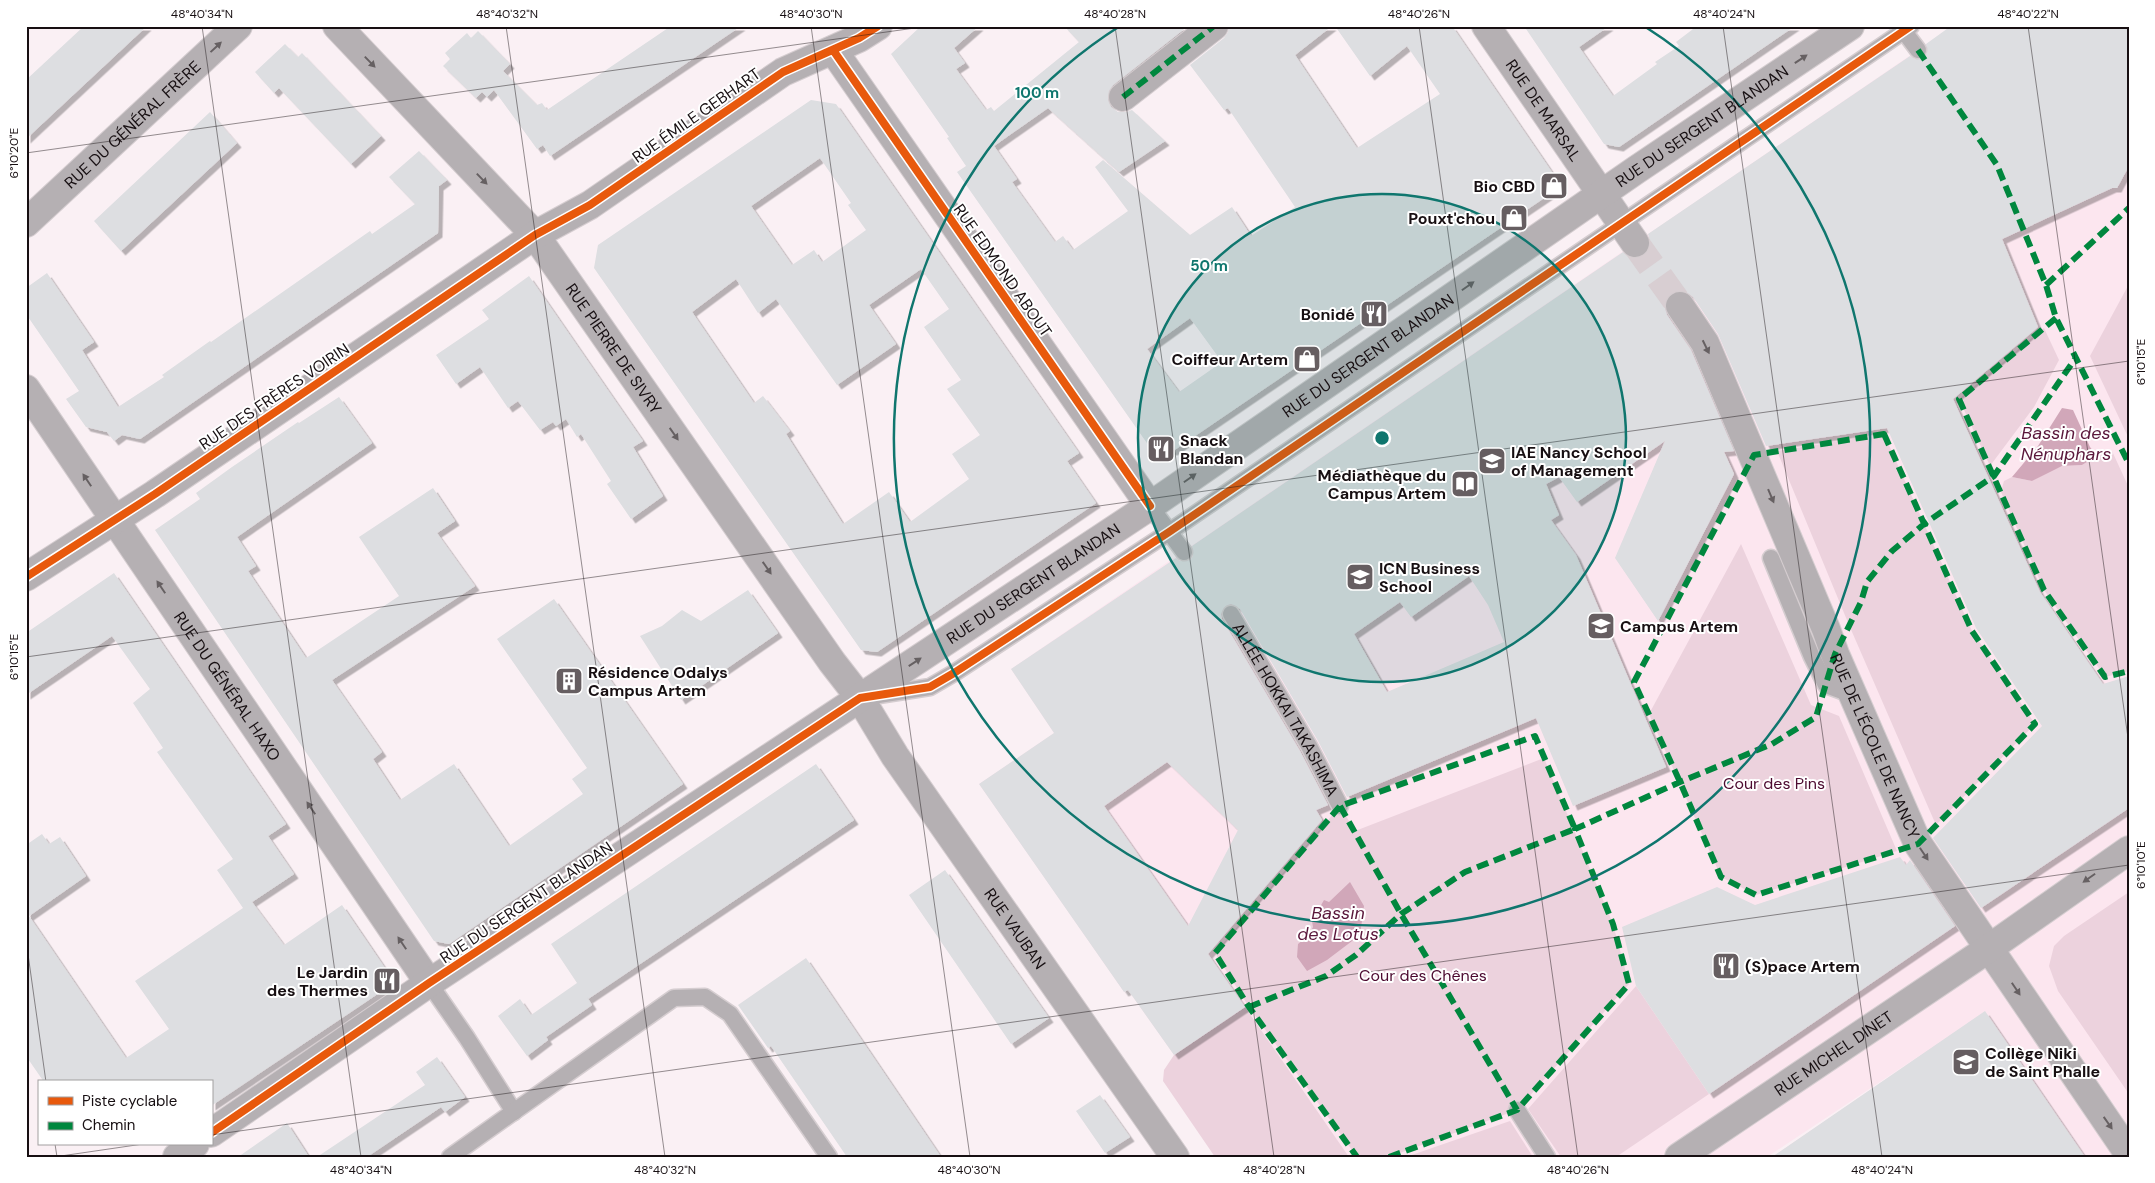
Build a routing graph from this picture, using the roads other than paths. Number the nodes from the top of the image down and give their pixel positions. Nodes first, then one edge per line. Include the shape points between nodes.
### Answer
1 (238, 26) edge
2 (336, 26) edge
3 (878, 26) edge
4 (1214, 26) edge
5 (1486, 26) edge
6 (1850, 26) edge
7 (1905, 28) edge
8 (833, 50) junction
9 (1918, 50) dead end
10 (1123, 97) dead end
11 (1601, 195) junction
12 (26, 223) edge
13 (1628, 234) junction
14 (535, 235) junction
15 (1680, 306) tunnel mouth
16 (26, 389) edge
17 (1150, 506) junction
18 (115, 520) junction
19 (1169, 532) junction
20 (1184, 552) dead end
21 (1771, 558) dead end
22 (26, 577) edge
23 (1231, 614) dead end
24 (1853, 694) junction
25 (860, 698) junction
26 (1340, 806) dead end
27 (2129, 850) edge
28 (1988, 949) junction
29 (429, 983) junction
30 (1517, 1110) dead end
31 (514, 1112) junction
32 (212, 1132) edge
33 (192, 1146) edge
34 (2129, 1154) edge
35 (177, 1157) edge
36 (450, 1157) edge
37 (829, 1157) edge
38 (1175, 1157) edge
39 (1547, 1157) edge
40 (1679, 1157) edge

12 -> 1 street, RUE DU GÉNÉRAL FRÈRE
2 -> 14 street, RUE PIERRE DE SIVRY
3 - 8 street, RUE ÉMILE GEBHART
4 - 10 street
5 - 11 street, RUE DE MARSAL
11 -> 6 street, RUE DU SERGENT BLANDAN
7 - 9 lane
7 - 13 lane
8 - 14 street, RUE ÉMILE GEBHART via 783,72 590,204
8 - 17 street, RUE EDMOND ABOUT
11 - 13 street
17 -> 11 street, RUE DU SERGENT BLANDAN
13 - 19 lane
14 - 18 street, RUE DES FRÈRES VOIRIN
14 -> 25 street, RUE PIERRE DE SIVRY
15 -> 24 street, RUE DE L'ÉCOLE DE NANCY via 1705,344
18 -> 16 street, RUE DU GÉNÉRAL HAXO
17 - 19 lane
25 -> 17 street, RUE DU SERGENT BLANDAN
18 - 22 street, RUE DES FRÈRES VOIRIN
29 -> 18 street, RUE DU GÉNÉRAL HAXO
19 - 20 lane
19 - 25 lane via 930,687
21 - 24 lane via 1826,685
23 - 26 lane, ALLÉE HOKKAI TAKASHIMA via 1309,746
24 -> 28 street, RUE DE L'ÉCOLE DE NANCY via 1918,844
25 - 29 street, RUE DU SERGENT BLANDAN
25 - 38 street, RUE VAUBAN via 895,756
27 -> 28 street, RUE MICHEL DINET
28 -> 34 street, RUE DE L'ÉCOLE DE NANCY
28 - 40 street, RUE MICHEL DINET
29 - 31 lane
29 - 32 street, RUE DU SERGENT BLANDAN
30 - 39 lane
31 - 36 lane
31 - 37 lane via 674,998 705,997 730,1014
33 - 35 street

